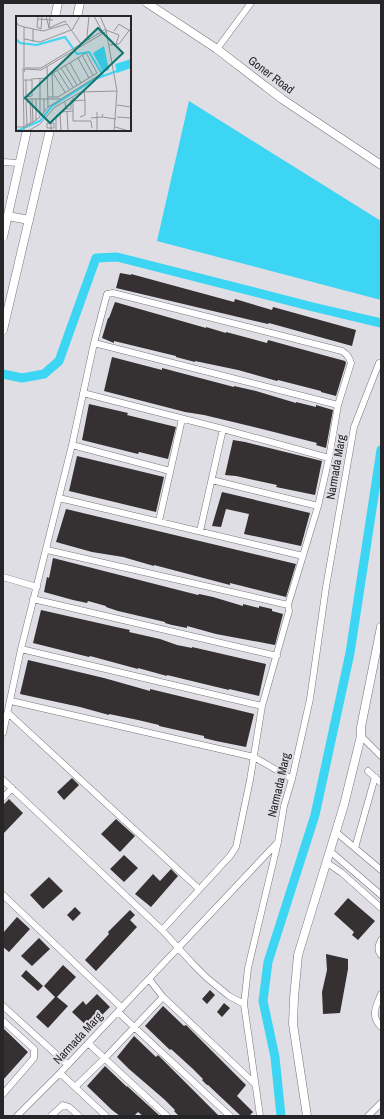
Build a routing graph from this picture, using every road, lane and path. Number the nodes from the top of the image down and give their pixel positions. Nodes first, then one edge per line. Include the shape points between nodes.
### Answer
1 (58, 3) edge
2 (80, 3) edge
3 (147, 3) edge
4 (251, 3) edge
5 (55, 16) edge
6 (77, 16) edge
7 (217, 49) junction
8 (27, 131) edge
9 (50, 131) edge
10 (3, 162) edge
11 (18, 163) junction
12 (381, 165) edge
13 (8, 216) junction
14 (29, 220) junction
15 (3, 237) edge
16 (3, 330) edge
17 (94, 343) junction
18 (380, 363) dead end
19 (82, 393) junction
20 (338, 405) junction
21 (182, 419) junction
22 (223, 429) junction
23 (72, 445) junction
24 (329, 458) junction
25 (170, 471) junction
26 (212, 480) junction
27 (59, 498) junction
28 (318, 506) junction
29 (159, 521) junction
30 (200, 531) junction
31 (47, 550) junction
32 (303, 556) junction
33 (3, 577) edge
34 (37, 587) junction
35 (34, 598) junction
36 (288, 605) junction
37 (381, 627) edge
38 (21, 649) junction
39 (276, 656) junction
40 (11, 701) junction
41 (262, 706) junction
42 (8, 713) junction
43 (3, 733) edge
44 (361, 736) junction
45 (381, 756) edge
46 (254, 757) junction
47 (368, 771) dead end
48 (375, 777) junction
49 (3, 780) edge
50 (292, 780) junction
51 (381, 783) edge
52 (12, 788) junction
53 (3, 798) edge
54 (336, 832) junction
55 (278, 842) junction
56 (355, 848) junction
57 (330, 851) junction
58 (326, 862) junction
59 (381, 870) edge
60 (199, 889) junction
61 (3, 895) edge
62 (381, 895) edge
63 (381, 908) edge
64 (162, 930) junction
65 (381, 940) edge
66 (178, 947) junction
67 (381, 955) edge
68 (149, 979) junction
69 (381, 994) edge
70 (163, 997) junction
71 (244, 1004) junction
72 (3, 1006) edge
73 (120, 1010) junction
74 (3, 1022) edge
75 (381, 1026) edge
76 (134, 1027) junction
77 (88, 1043) junction
78 (105, 1058) junction
79 (68, 1065) junction
80 (60, 1073) junction
81 (255, 1084) junction
82 (75, 1087) junction
83 (3, 1094) edge
84 (381, 1103) edge
85 (16, 1116) edge
86 (51, 1116) edge
87 (79, 1116) edge
88 (106, 1116) edge
89 (167, 1116) edge
90 (230, 1116) edge
91 (260, 1116) edge
92 (307, 1116) edge
93 (368, 1116) edge

1 - 5 street
2 - 6 street
3 - 7 street, Goner Road
4 - 7 street
7 - 12 street, Goner Road via 282,99
8 - 11 street
9 - 14 street
10 - 11 street
11 - 13 street
13 - 14 street
13 - 15 street
14 - 16 street
17 - 19 street
17 - 20 street
17 - 20 street via 106,297 113,293 342,351 351,363
18 - 50 street, Narmada Marg via 354,428 326,587 310,699
19 - 21 street
19 - 23 street
20 - 24 street
21 - 22 street
21 - 25 street
22 - 24 street
22 - 26 street
23 - 25 street
23 - 27 street
24 - 28 street
25 - 29 street
26 - 28 street
26 - 30 street
27 - 29 street
27 - 31 street
28 - 32 street
29 - 30 street
30 - 32 street
31 - 34 street
31 - 36 street
32 - 36 street
33 - 34 street
34 - 35 street
35 - 38 street
35 - 39 street
36 - 39 street via 289,611
37 - 44 street
38 - 40 street
38 - 41 street
39 - 41 street
40 - 42 street
40 - 46 street
41 - 46 street
42 - 43 street
42 - 60 street
44 - 45 street
44 - 54 street
46 - 50 street
46 - 60 street via 236,847
47 - 48 street
48 - 51 street
48 - 56 street
49 - 52 street
50 - 55 street, Narmada Marg via 284,806
52 - 53 street
52 - 64 street
54 - 56 street
54 - 57 street
55 - 66 street, Narmada Marg
55 - 71 street via 248,968
56 - 59 street
57 - 58 street
57 - 62 street
58 - 63 street via 342,872
58 - 92 street via 298,955 294,998 293,1024
60 - 64 street
61 - 73 street
64 - 66 street
65 - 67 street via 378,949
66 - 68 street, Narmada Marg
66 - 71 street via 207,978 229,996
68 - 70 street
68 - 73 street, Narmada Marg
69 - 75 street via 374,1011 375,1018
70 - 76 street
70 - 81 street
71 - 81 street
72 - 79 street
73 - 76 street
73 - 77 street, Narmada Marg
74 - 83 street via 34,1049 34,1058
76 - 78 street
76 - 90 street
77 - 78 street
77 - 79 street, Narmada Marg
78 - 82 street
78 - 89 street
79 - 80 street, Narmada Marg
80 - 82 street
80 - 85 street, Narmada Marg
81 - 91 street
82 - 88 street
84 - 93 street
86 - 87 street via 63,1105 69,1106

